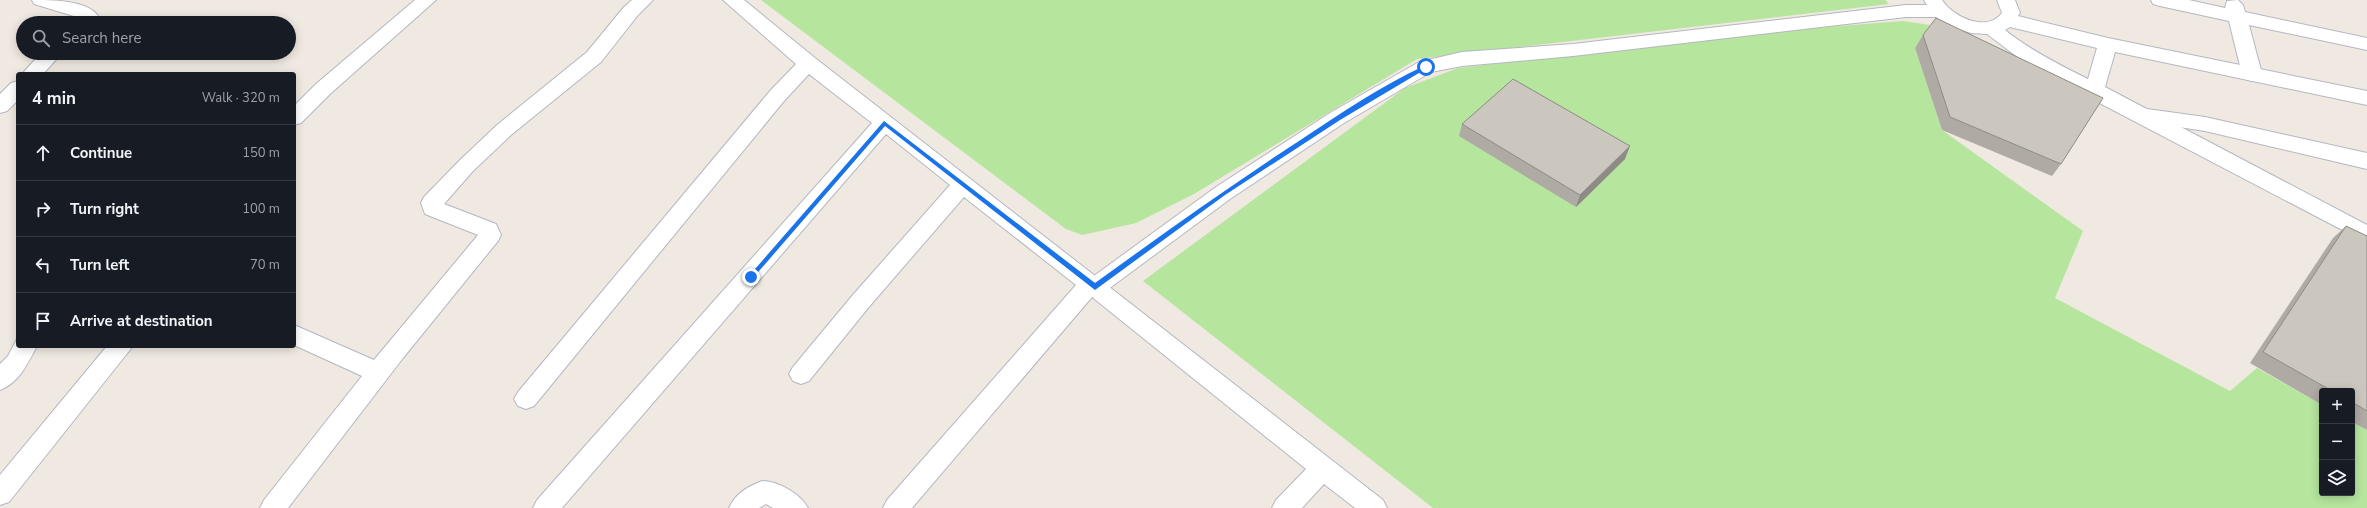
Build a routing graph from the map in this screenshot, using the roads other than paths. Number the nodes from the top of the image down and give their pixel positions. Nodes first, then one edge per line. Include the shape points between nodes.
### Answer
1 (41, 0) edge
2 (427, 0) edge
3 (644, 0) edge
4 (732, 0) edge
5 (2006, 0) edge
6 (2160, 0) edge
7 (1933, 4) edge
8 (2235, 8) edge
9 (89, 16) edge
10 (2008, 20) junction
11 (1990, 27) junction
12 (2108, 44) junction
13 (2367, 44) edge
14 (45, 60) edge
15 (808, 63) junction
16 (34, 72) edge
17 (2252, 74) junction
18 (16, 90) edge
19 (2094, 90) junction
20 (2367, 98) edge
21 (0, 106) edge
22 (2140, 115) junction
23 (296, 116) edge
24 (884, 123) junction
25 (2367, 161) edge
26 (963, 184) junction
27 (2367, 235) edge
28 (1093, 285) junction
29 (296, 335) edge
30 (24, 348) edge
31 (119, 348) edge
32 (378, 373) junction
33 (801, 374) dead end
34 (0, 380) edge
35 (526, 399) dead end
36 (1323, 468) junction
37 (0, 494) edge
38 (274, 508) edge
39 (546, 508) edge
40 (742, 508) edge
41 (795, 508) edge
42 (896, 508) edge
43 (1285, 508) edge
44 (1374, 508) edge

1 - 9 street
2 - 23 street via 323,89
3 - 32 street via 631,11 594,57 504,130 432,203 433,208 488,230 490,235
4 - 15 street
5 - 10 street via 2011,12
6 - 8 street
7 - 11 street via 1963,24
7 - 28 street via 1906,11 1573,50 1462,59 1426,67 1337,118 1223,193
8 - 13 street
8 - 17 street
10 - 11 street via 2001,25
10 - 12 street
11 - 19 street via 2013,48 2051,71
12 - 17 street
12 - 19 street
14 - 16 street
15 - 24 street
15 - 35 street via 776,96
17 - 20 street
18 - 21 street
19 - 22 street
22 - 25 street via 2205,124
22 - 27 street
24 - 26 street
24 - 39 street
26 - 28 street
26 - 33 street
28 - 36 street
28 - 42 street
29 - 32 street
30 - 34 street via 16,363
31 - 37 street
32 - 38 street
36 - 43 street
36 - 44 street
40 - 41 street via 756,493 766,491

